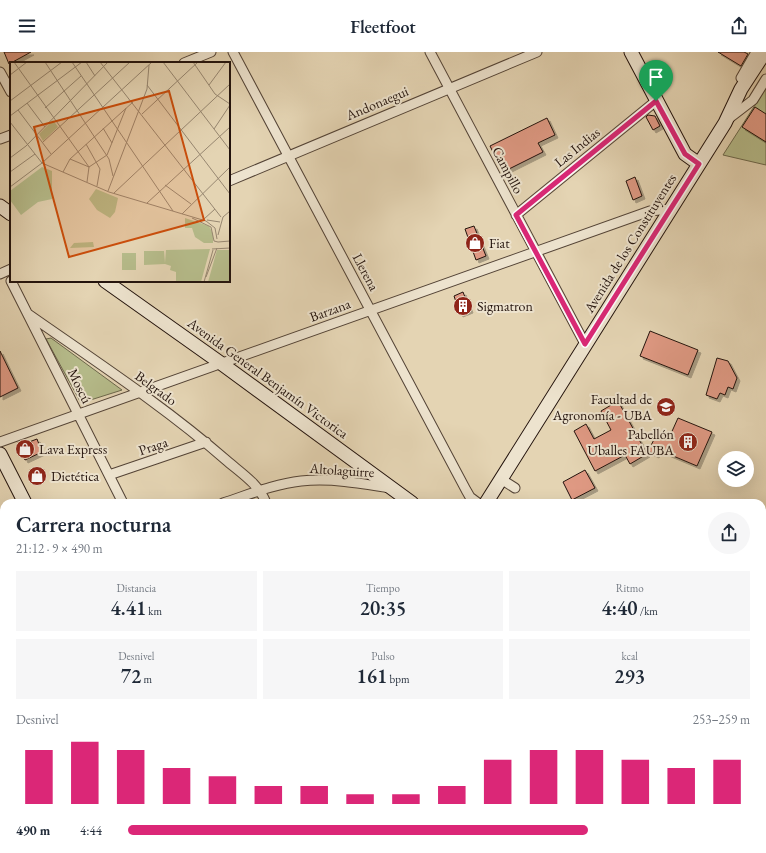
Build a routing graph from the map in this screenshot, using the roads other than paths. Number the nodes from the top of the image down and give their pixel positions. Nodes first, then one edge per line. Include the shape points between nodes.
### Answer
1 (211, 52) edge
2 (233, 52) edge
3 (430, 52) edge
4 (537, 52) edge
5 (631, 52) edge
6 (756, 52) edge
7 (765, 52) edge
8 (186, 62) edge
9 (766, 67) edge
10 (0, 72) edge
11 (766, 79) edge
12 (448, 89) junction
13 (10, 90) edge
14 (656, 101) junction
15 (725, 123) junction
16 (10, 135) edge
17 (0, 139) edge
18 (289, 155) junction
19 (699, 164) junction
20 (230, 181) edge
21 (0, 206) edge
22 (670, 209) junction
23 (10, 213) edge
24 (516, 215) junction
25 (537, 253) junction
26 (12, 282) edge
27 (106, 282) edge
28 (371, 311) junction
29 (28, 314) junction
30 (585, 344) junction
31 (222, 364) junction
32 (138, 392) junction
33 (78, 413) junction
34 (0, 442) edge
35 (206, 442) junction
36 (0, 454) edge
37 (110, 475) junction
38 (501, 478) junction
39 (391, 488) junction
40 (515, 488) dead end
41 (262, 491) junction
42 (23, 499) edge
43 (121, 499) edge
44 (236, 499) edge
45 (265, 499) edge
46 (406, 499) edge
47 (473, 499) edge
48 (488, 499) edge

1 - 8 street
2 - 18 street, Llerena
3 - 12 street, Campillo
4 - 12 street, Andonaegui
5 - 14 main road
6 - 15 street, Avenida de los Constituyentes via 736,87
7 - 15 main road, Avenida de los Constituyentes via 741,89
9 - 15 main road, Avenida de los Constituyentes
10 - 13 street
11 - 15 street, Avenida de los Constituyentes via 753,100
12 - 18 street, Andonaegui
12 - 24 street, Campillo
14 - 19 main road via 685,154
14 - 24 street, Las Indias
15 - 19 main road, Avenida de los Constituyentes
16 - 17 street
18 - 20 street, Andonaegui
18 - 28 street, Llerena
19 - 22 main road, Avenida de los Constituyentes
21 - 23 main road
22 - 25 street, Barzana via 650,211
22 - 30 main road, Avenida de los Constituyentes
24 - 25 street, Campillo
25 - 28 street, Barzana
25 - 30 street, Campillo
26 - 29 street, Moscú
27 - 31 main road, Avenida General Benjamín Victorica
28 - 31 street, Barzana
28 - 47 street, Llerena
29 - 32 street, Belgrado
29 - 33 street, Moscú
30 - 38 main road, Avenida de los Constituyentes
31 - 32 street, Barzana
31 - 39 main road, Avenida General Benjamín Victorica
32 - 33 street, Barzana
32 - 35 street, Belgrado
33 - 34 street, Barzana
33 - 37 street, Moscú
35 - 37 street, Praga
35 - 41 street, Belgrado
36 - 42 main road
37 - 43 street, Moscú
38 - 40 street
38 - 48 main road, Avenida de los Constituyentes
39 - 41 street, Altolaguirre via 318,480 287,483
39 - 46 main road, Avenida General Benjamín Victorica
41 - 44 street, Altolaguirre
41 - 45 street

